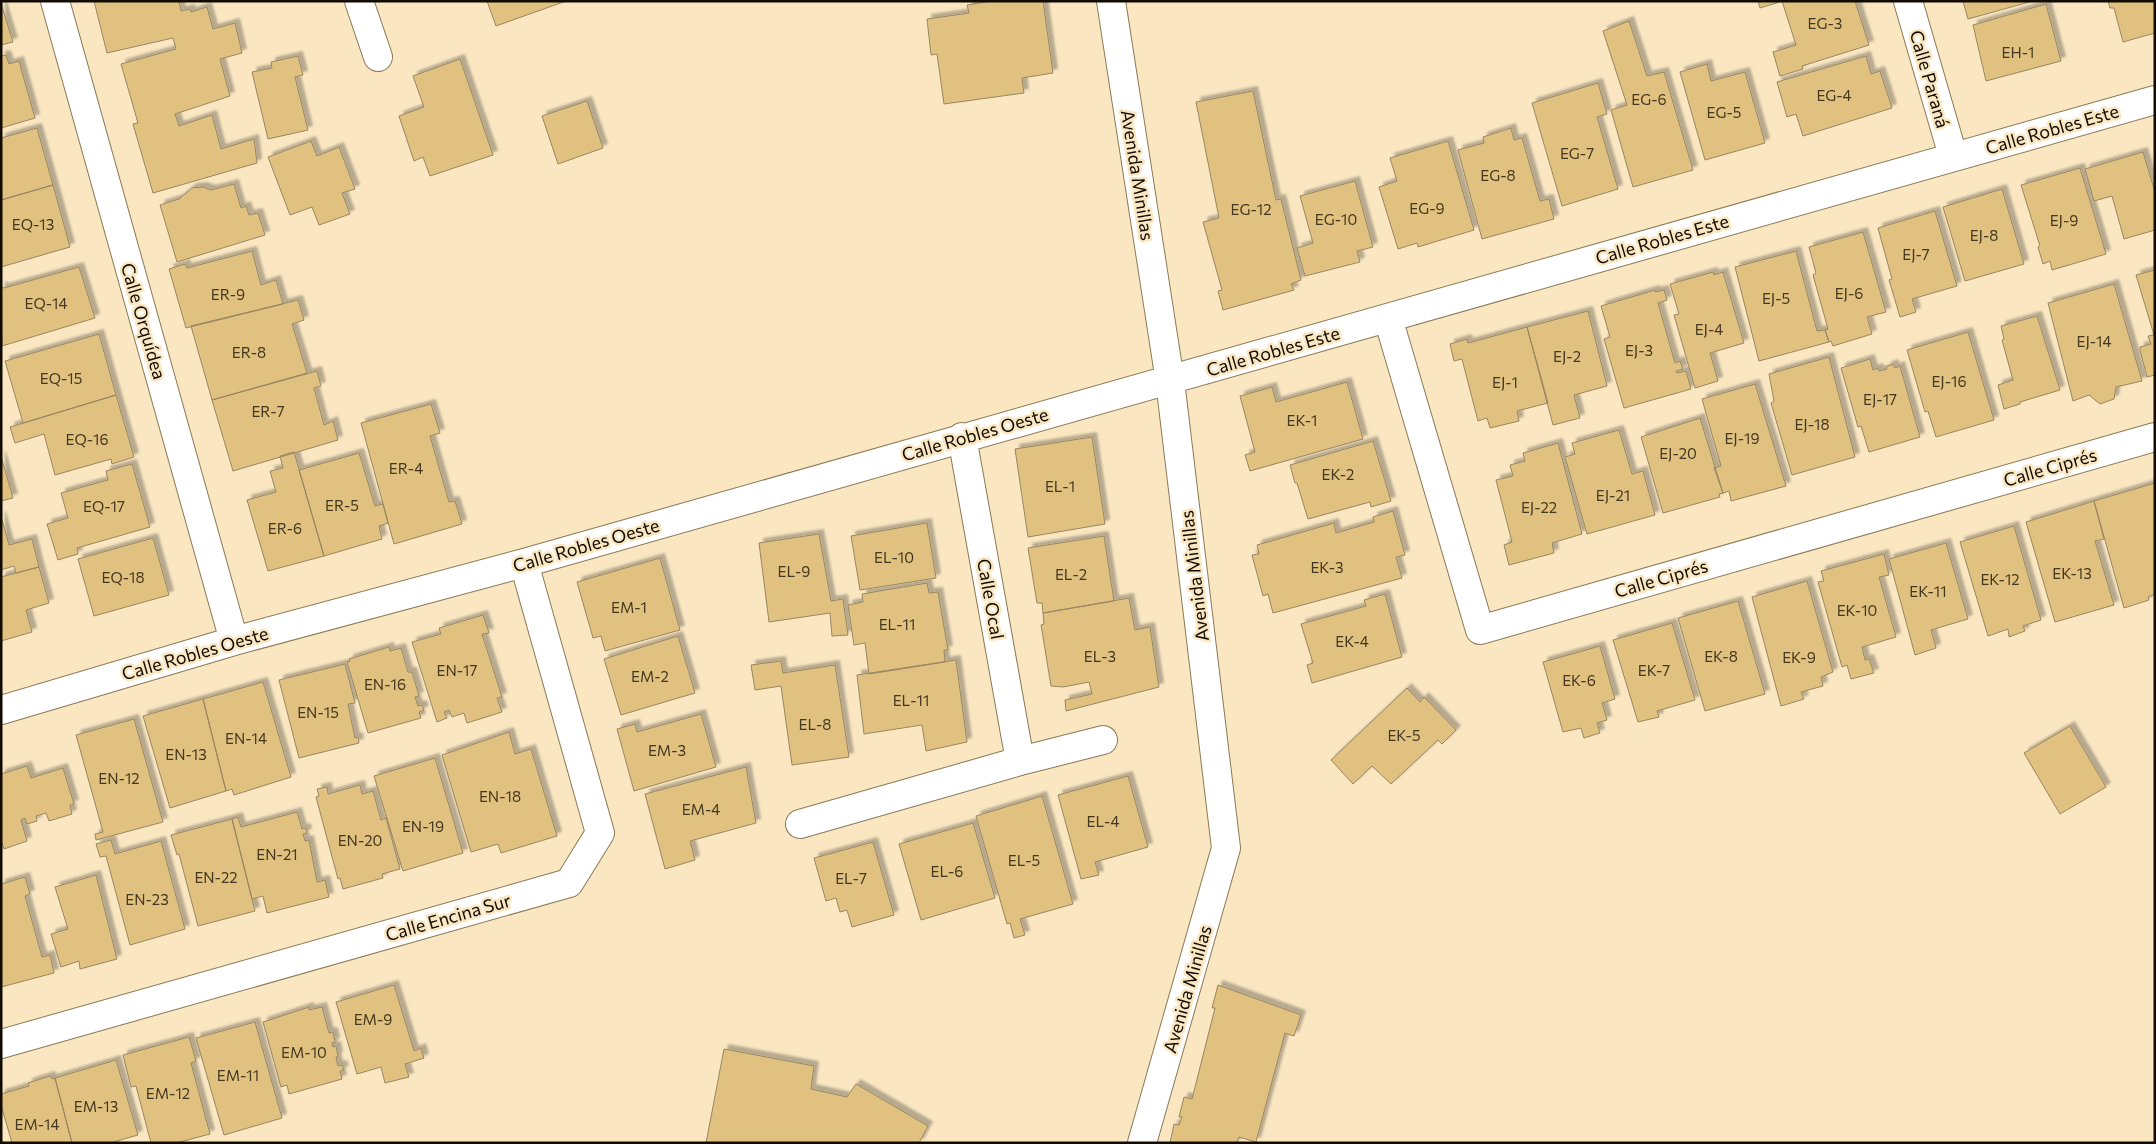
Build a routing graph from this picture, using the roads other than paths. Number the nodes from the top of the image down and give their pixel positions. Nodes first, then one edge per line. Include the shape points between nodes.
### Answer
1 (55, 1) edge
2 (359, 1) edge
3 (1111, 1) edge
4 (1908, 1) edge
5 (378, 57) dead end
6 (2155, 100) edge
7 (1953, 156) junction
8 (1388, 318) junction
9 (1170, 380) junction
10 (2155, 437) edge
11 (962, 438) junction
12 (524, 563) junction
13 (234, 641) junction
14 (1, 710) edge
15 (1103, 740) dead end
16 (1020, 761) junction
17 (800, 824) dead end
18 (1, 1044) edge
19 (1142, 1143) edge

1 - 13 street, Calle Orquídea
2 - 5 street
3 - 9 street, Avenida Minillas
4 - 7 street, Calle Paraná
6 - 7 street, Calle Robles Este
7 - 8 street, Calle Robles Este
8 - 9 street, Calle Robles Este
8 - 10 street, Calle Ciprés via 1480,630
9 - 11 street, Calle Robles Oeste
9 - 19 street, Avenida Minillas via 1226,848
11 - 12 street, Calle Robles Oeste
11 - 16 street, Calle Ocal
12 - 13 street, Calle Robles Oeste
12 - 18 street, Calle Encina Sur via 600,834 569,883
13 - 14 street, Calle Robles Oeste
15 - 16 street
16 - 17 street

